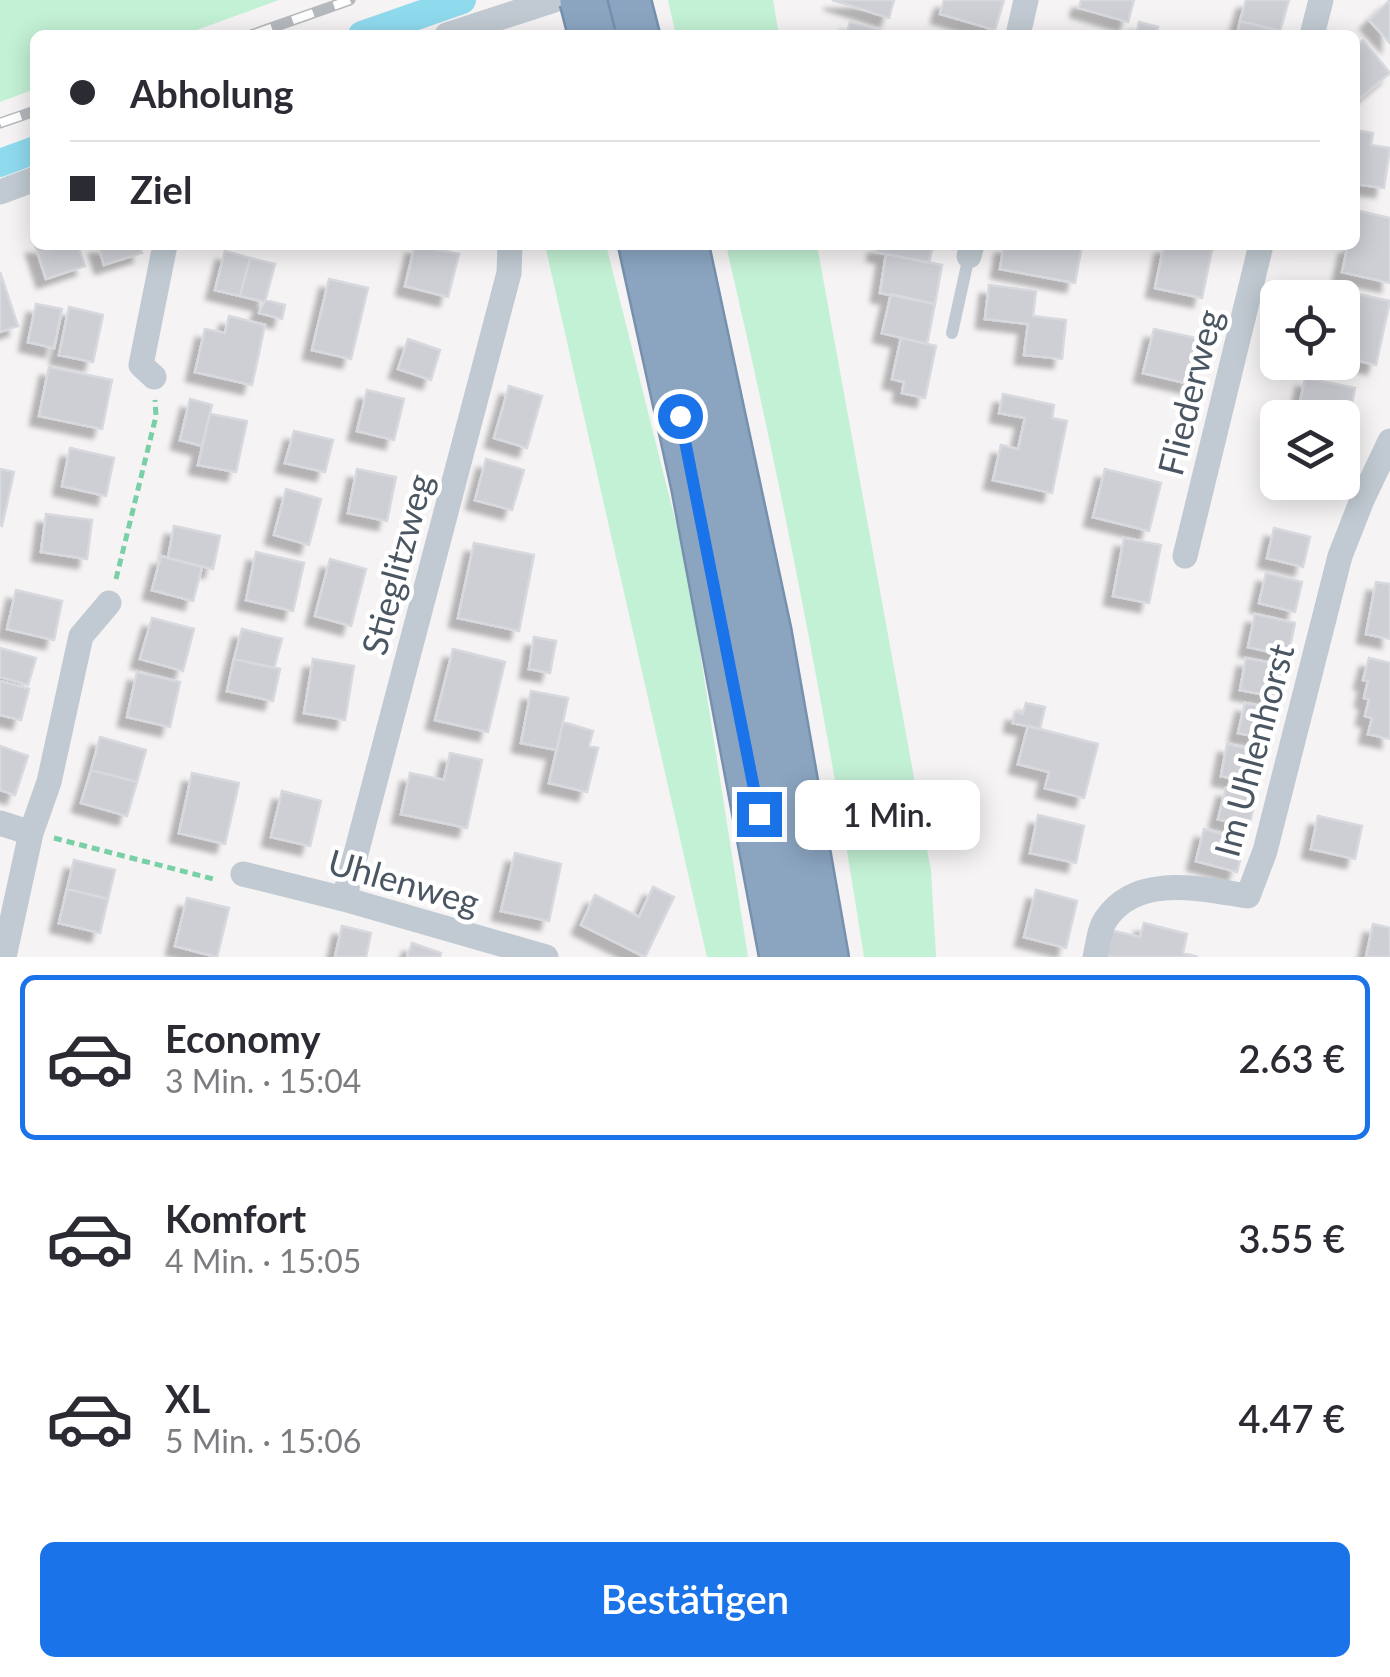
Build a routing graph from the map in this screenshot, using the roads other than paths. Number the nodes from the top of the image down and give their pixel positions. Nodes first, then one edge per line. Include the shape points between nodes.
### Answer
1 (554, 0) edge
2 (583, 0) edge
3 (627, 0) edge
4 (1026, 0) edge
5 (1320, 0) edge
6 (469, 30) edge
7 (591, 30) edge
8 (635, 30) edge
9 (1019, 30) edge
10 (1313, 30) edge
11 (30, 182) edge
12 (0, 192) edge
13 (164, 250) edge
14 (510, 250) edge
15 (643, 250) edge
16 (686, 250) edge
17 (1260, 250) edge
18 (970, 251) edge
19 (952, 332) dead end
20 (154, 377) road end
21 (1390, 441) edge
22 (1185, 556) dead end
23 (109, 603) road end
24 (0, 823) edge
25 (31, 833) junction
26 (243, 874) road end
27 (344, 899) junction
28 (4, 957) edge
29 (546, 957) edge
30 (783, 957) edge
31 (826, 957) edge
32 (1094, 957) edge

1 - 6 street
2 - 7 highway, bridge
3 - 8 highway
4 - 9 street
5 - 10 street
11 - 12 street
13 - 20 street via 141,365
14 - 27 street, Stieglitzweg
15 - 30 highway via 710,561
16 - 31 highway via 768,633
17 - 22 street, Fliederweg
18 - 19 lane
21 - 32 street, Im Uhlenhorst via 1340,556 1248,896 1154,888 1124,898 1103,922
23 - 25 street via 81,636
24 - 25 street
25 - 28 street
26 - 27 street, Uhlenweg
27 - 29 street, Uhlenweg

